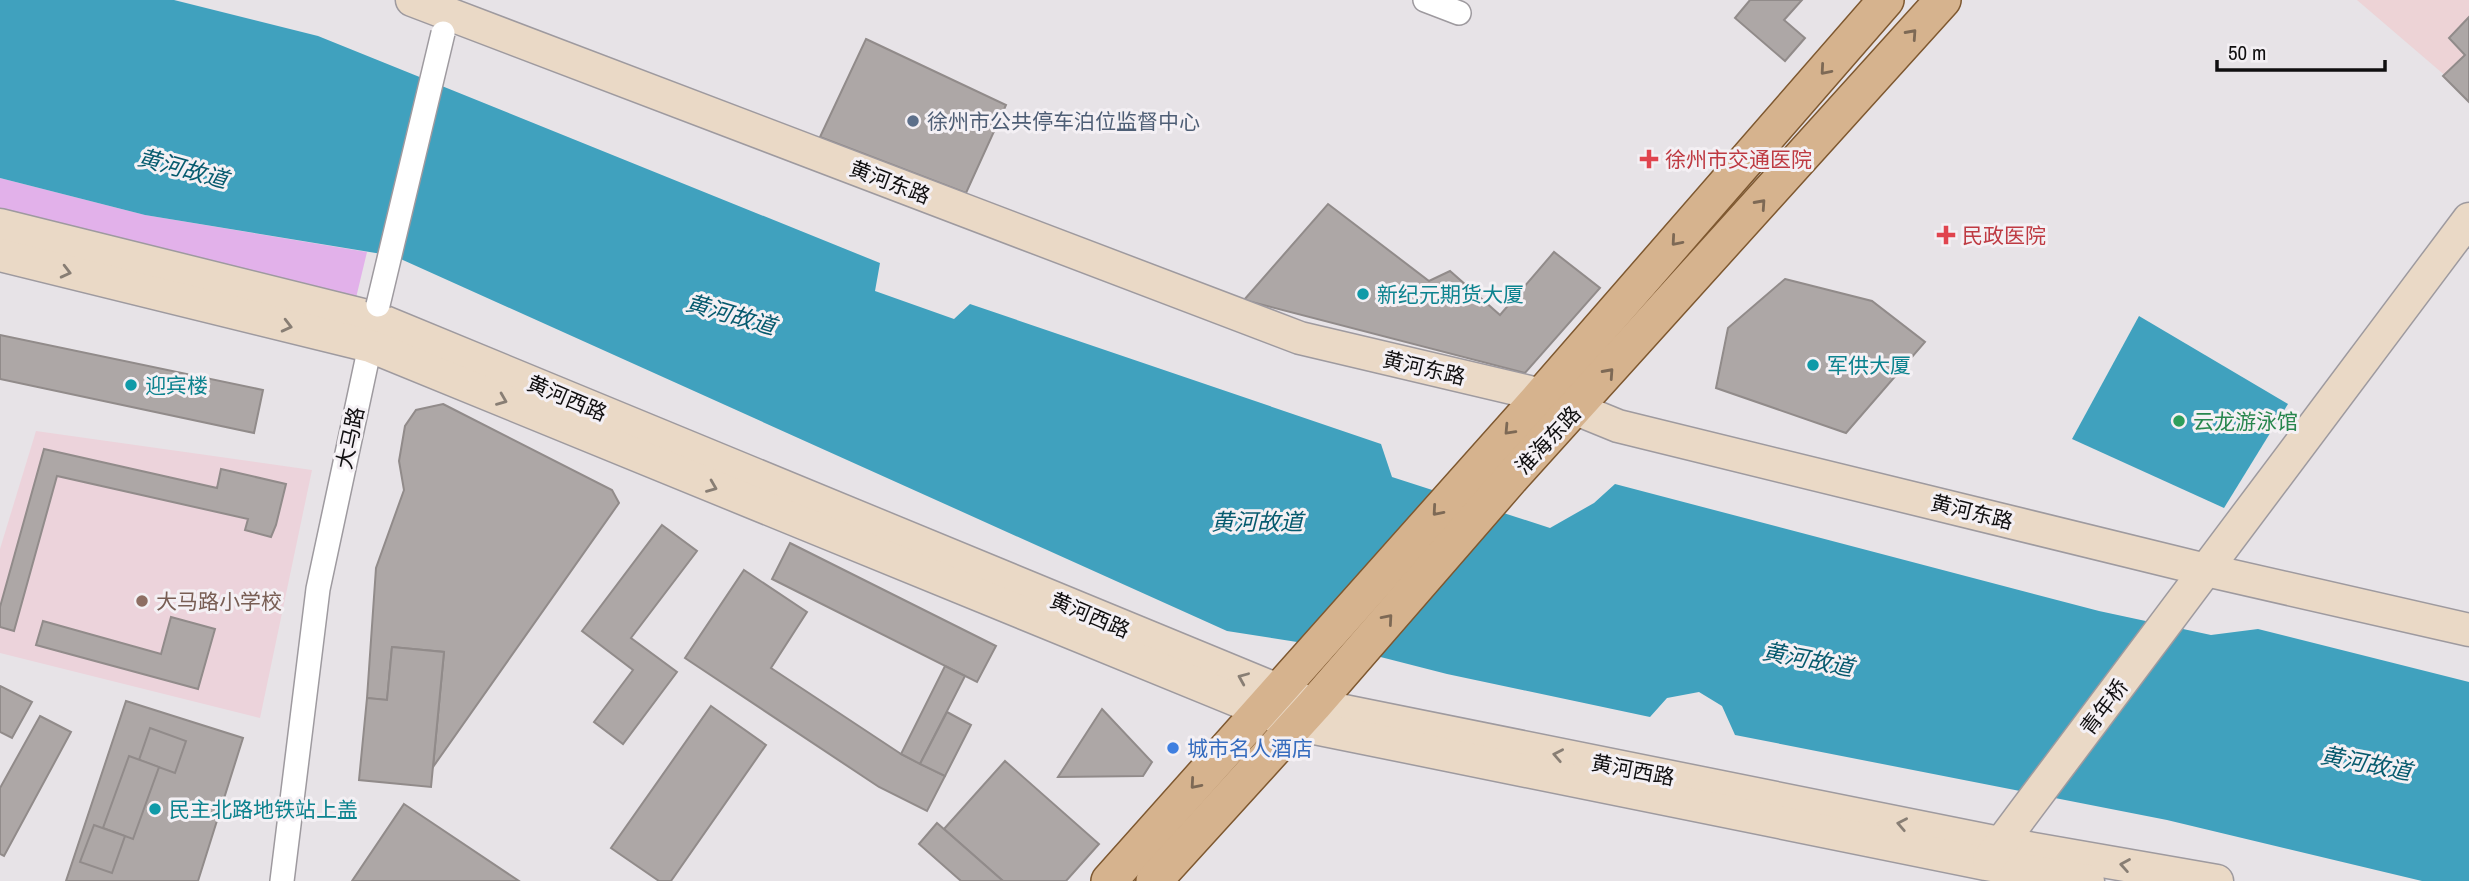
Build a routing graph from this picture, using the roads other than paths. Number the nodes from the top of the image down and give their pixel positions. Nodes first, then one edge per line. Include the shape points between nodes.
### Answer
1 (412, 0) edge
2 (1425, 0) edge
3 (1886, 0) edge
4 (1943, 0) edge
5 (1459, 13) dead end
6 (444, 15) edge
7 (2469, 219) edge
8 (0, 225) edge
9 (0, 256) edge
10 (374, 323) junction
11 (1542, 395) junction
12 (1576, 409) junction
13 (2206, 570) junction
14 (2469, 631) edge
15 (1268, 702) junction
16 (1304, 715) junction
17 (1987, 863) edge
18 (282, 881) edge
19 (1109, 881) edge
20 (1154, 881) edge
21 (2088, 881) edge
22 (2217, 881) edge

1 - 6 street, 黄河东路
2 - 5 street
3 -> 11 main road, 淮海东路
12 -> 4 main road, 淮海东路
6 - 10 street, 大马路, bridge
6 - 11 street, 黄河东路 via 1300,338
7 - 13 street, 青年桥
8 - 10 street, 黄河西路
9 -> 10 street, 黄河西路
10 - 15 street, 黄河西路
10 - 18 street, 大马路 via 317,589
11 - 12 street, 黄河东路
11 -> 15 main road, 淮海东路
12 - 13 street, 黄河东路 via 1618,426
16 -> 12 main road, 淮海东路
13 - 14 street, 黄河东路
13 - 17 street, 青年桥
15 - 16 street, 黄河西路
15 -> 19 main road, 淮海东路
16 - 17 street, 黄河西路
16 - 20 main road, 淮海东路
17 - 21 street, 黄河西路
22 -> 17 street, 黄河西路

